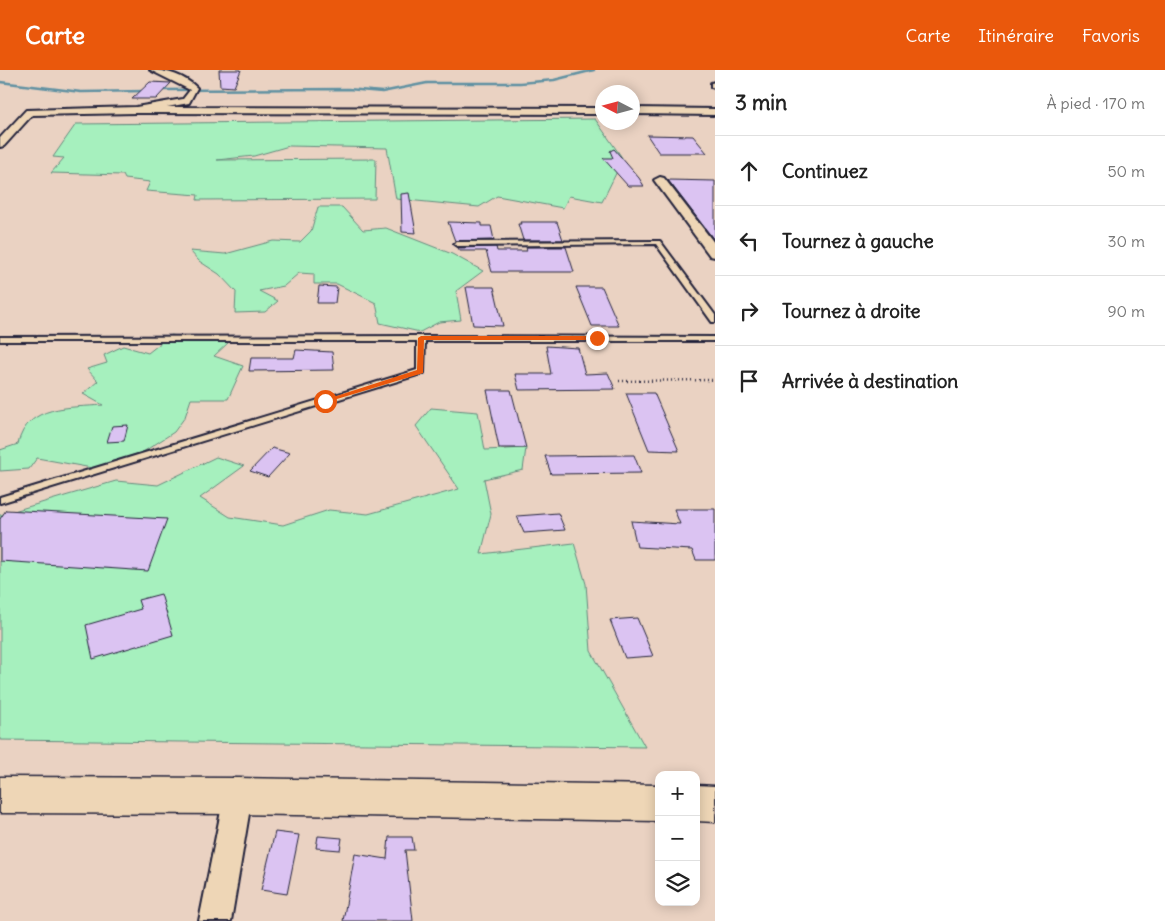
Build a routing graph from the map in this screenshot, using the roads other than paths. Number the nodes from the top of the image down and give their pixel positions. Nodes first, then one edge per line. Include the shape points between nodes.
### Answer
1 (154, 70) edge
2 (182, 70) edge
3 (192, 91) dead end
4 (136, 110) junction
5 (595, 111) edge
6 (640, 111) edge
7 (715, 112) edge
8 (0, 144) edge
9 (660, 180) dead end
10 (456, 244) dead end
11 (715, 253) edge
12 (715, 320) edge
13 (421, 338) junction
14 (715, 338) edge
15 (0, 339) edge
16 (0, 500) edge
17 (0, 795) edge
18 (238, 796) junction
19 (655, 803) edge
20 (700, 803) edge
21 (715, 804) edge
22 (215, 921) edge

1 - 2 street via 193,88
3 - 4 street via 186,101
4 - 5 street
4 - 8 street via 29,112
6 - 7 street
9 - 11 street
10 - 12 lane via 658,242
13 - 14 lane
13 - 15 lane
13 - 16 lane via 420,371
17 - 18 main road
18 - 19 main road
18 - 22 street
20 - 21 main road

